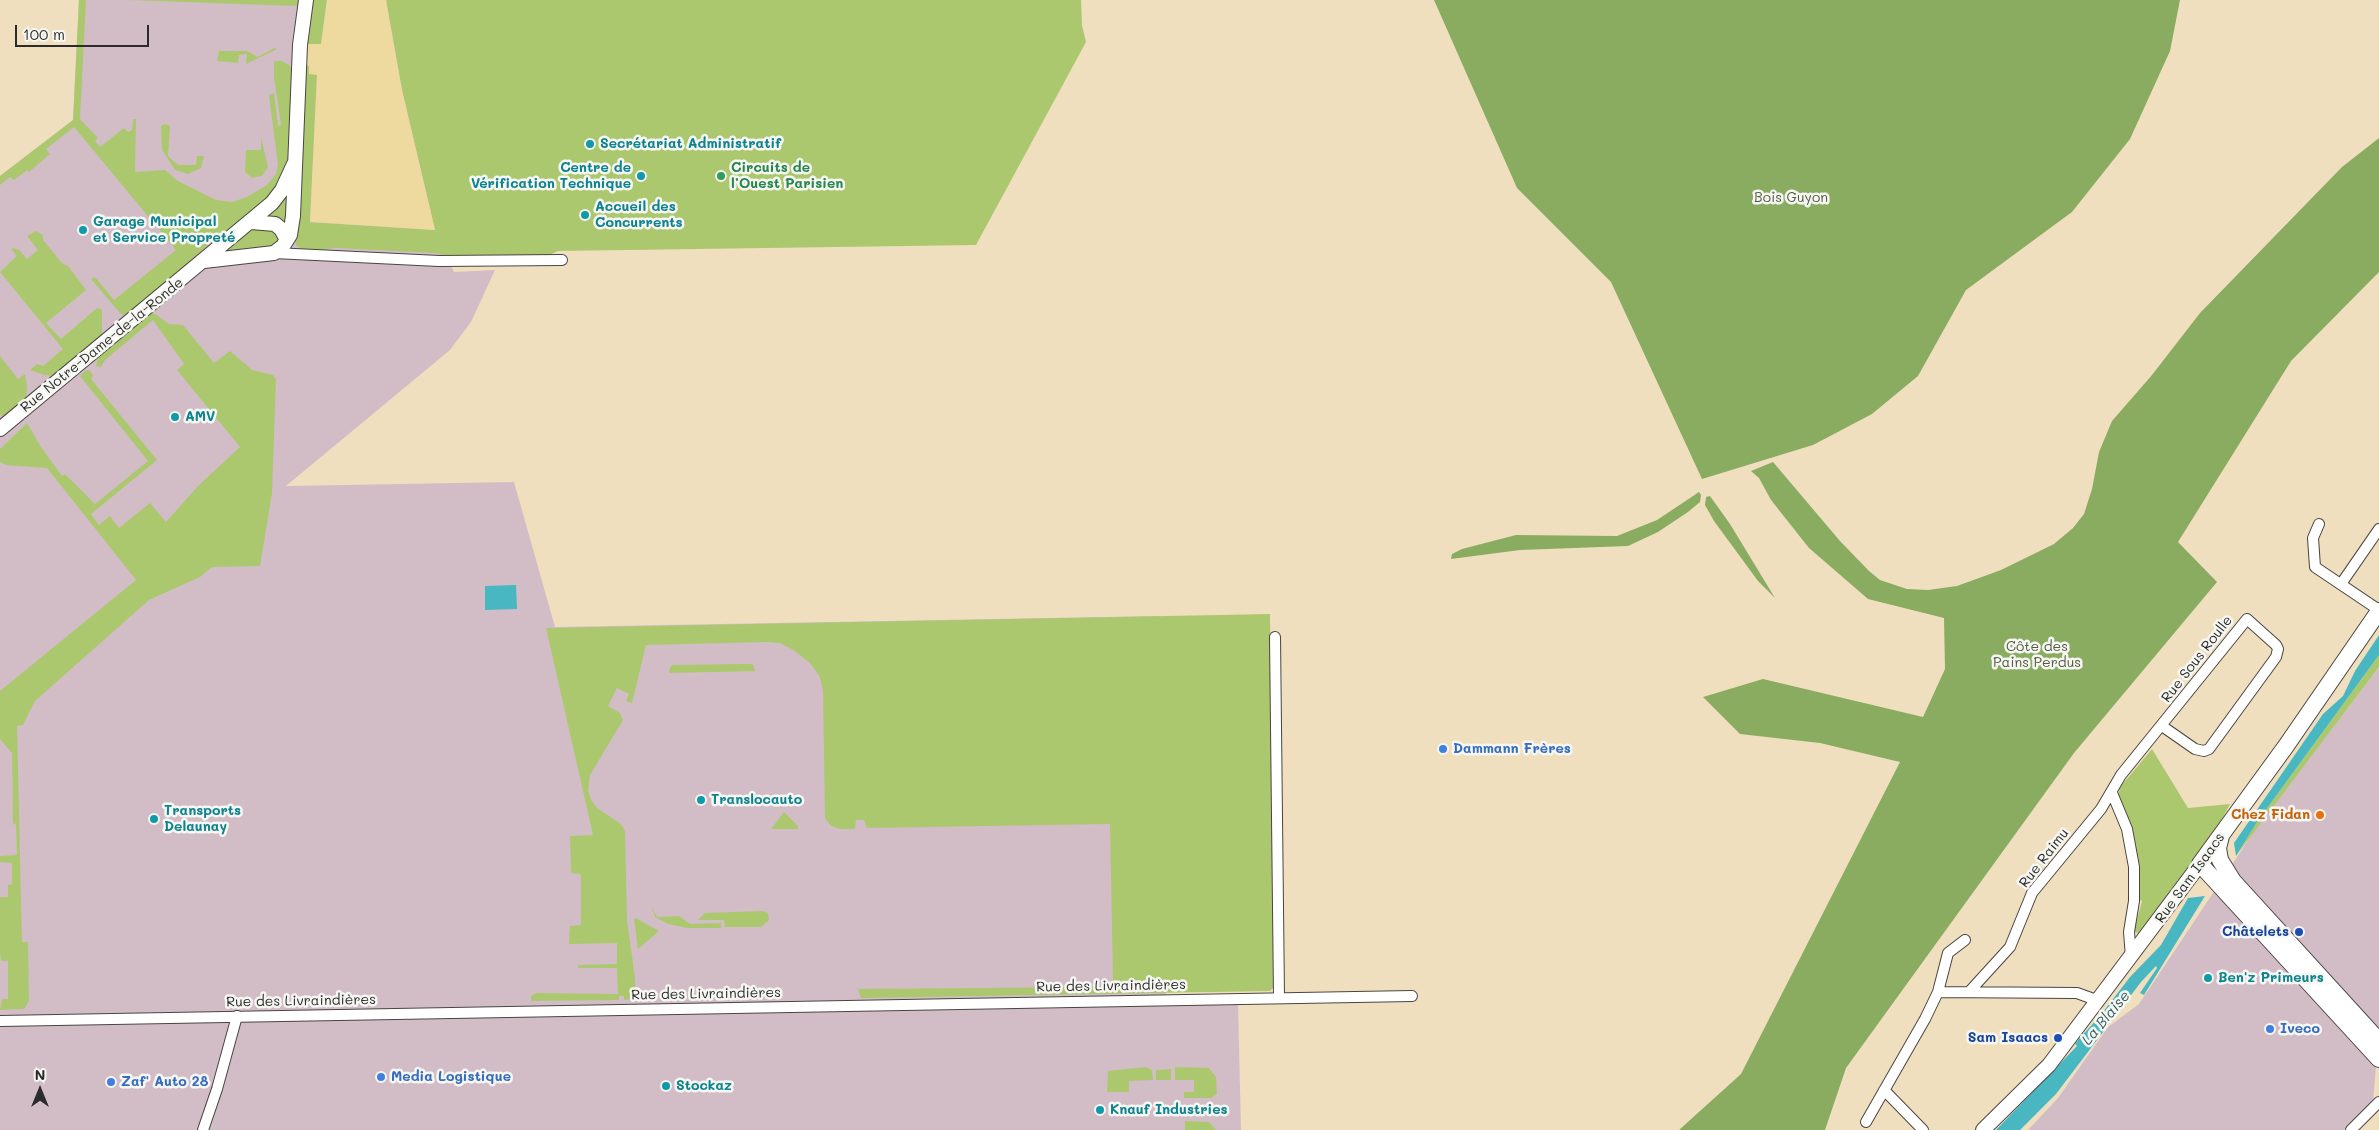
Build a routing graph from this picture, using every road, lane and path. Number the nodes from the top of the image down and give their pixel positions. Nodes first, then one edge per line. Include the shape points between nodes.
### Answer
1 (306, 0) edge
2 (294, 164) junction
3 (251, 222) junction
4 (287, 240) junction
5 (274, 253) junction
6 (562, 260) dead end
7 (203, 262) junction
8 (0, 429) edge
9 (2319, 524) dead end
10 (2379, 529) edge
11 (2341, 584) junction
12 (2379, 610) edge
13 (1275, 637) dead end
14 (2162, 726) junction
15 (2112, 793) junction
16 (2221, 836) junction
17 (2202, 861) junction
18 (2233, 881) junction
19 (1965, 940) dead end
20 (2132, 958) junction
21 (1938, 992) junction
22 (1969, 992) junction
23 (1412, 996) dead end
24 (1279, 997) junction
25 (2099, 1001) junction
26 (236, 1016) junction
27 (0, 1020) edge
28 (2379, 1041) edge
29 (2379, 1058) edge
30 (1884, 1090) junction
31 (2379, 1102) edge
32 (1866, 1122) dead end
33 (203, 1130) edge
34 (1923, 1130) edge
35 (1983, 1130) edge
36 (2351, 1130) edge

1 - 2 main road, Rue Notre-Dame-de-la-Ronde via 300,39
2 - 3 main road, Rue Notre-Dame-de-la-Ronde via 282,190
2 - 4 main road, Rue Notre-Dame-de-la-Ronde via 293,216
3 - 4 main road via 275,224
3 - 7 main road, Rue Notre-Dame-de-la-Ronde
4 - 5 main road
5 - 6 street via 439,261
5 - 7 main road
7 - 8 main road, Rue Notre-Dame-de-la-Ronde
9 - 11 street via 2313,538 2315,567
10 - 11 street
11 - 12 street
12 - 16 main road, Rue Sam Isaacs
13 - 24 street
14 - 14 street, Rue Sous Roulle via 2247,619 2276,645 2276,657 2208,749 2195,749
14 - 15 street, Rue Sous Roulle
15 - 20 street via 2126,829 2134,867 2134,901 2129,932
15 - 22 street, Rue Raimu via 2032,893 2010,948
16 - 17 main road, Rue Sam Isaacs
16 - 18 main road via 2220,860
17 - 18 main road
17 - 20 main road, Rue Sam Isaacs
17 - 29 main road
18 - 28 main road
19 - 21 street via 1948,953
20 - 25 main road, Rue Sam Isaacs
21 - 22 street
21 - 30 street
22 - 25 street via 2077,993
23 - 24 street, Rue des Livraindières
24 - 26 street, Rue des Livraindières
25 - 35 main road, Rue Sam Isaacs via 2049,1065
26 - 27 street, Rue des Livraindières
26 - 33 street
30 - 32 street
30 - 34 street
31 - 36 street

